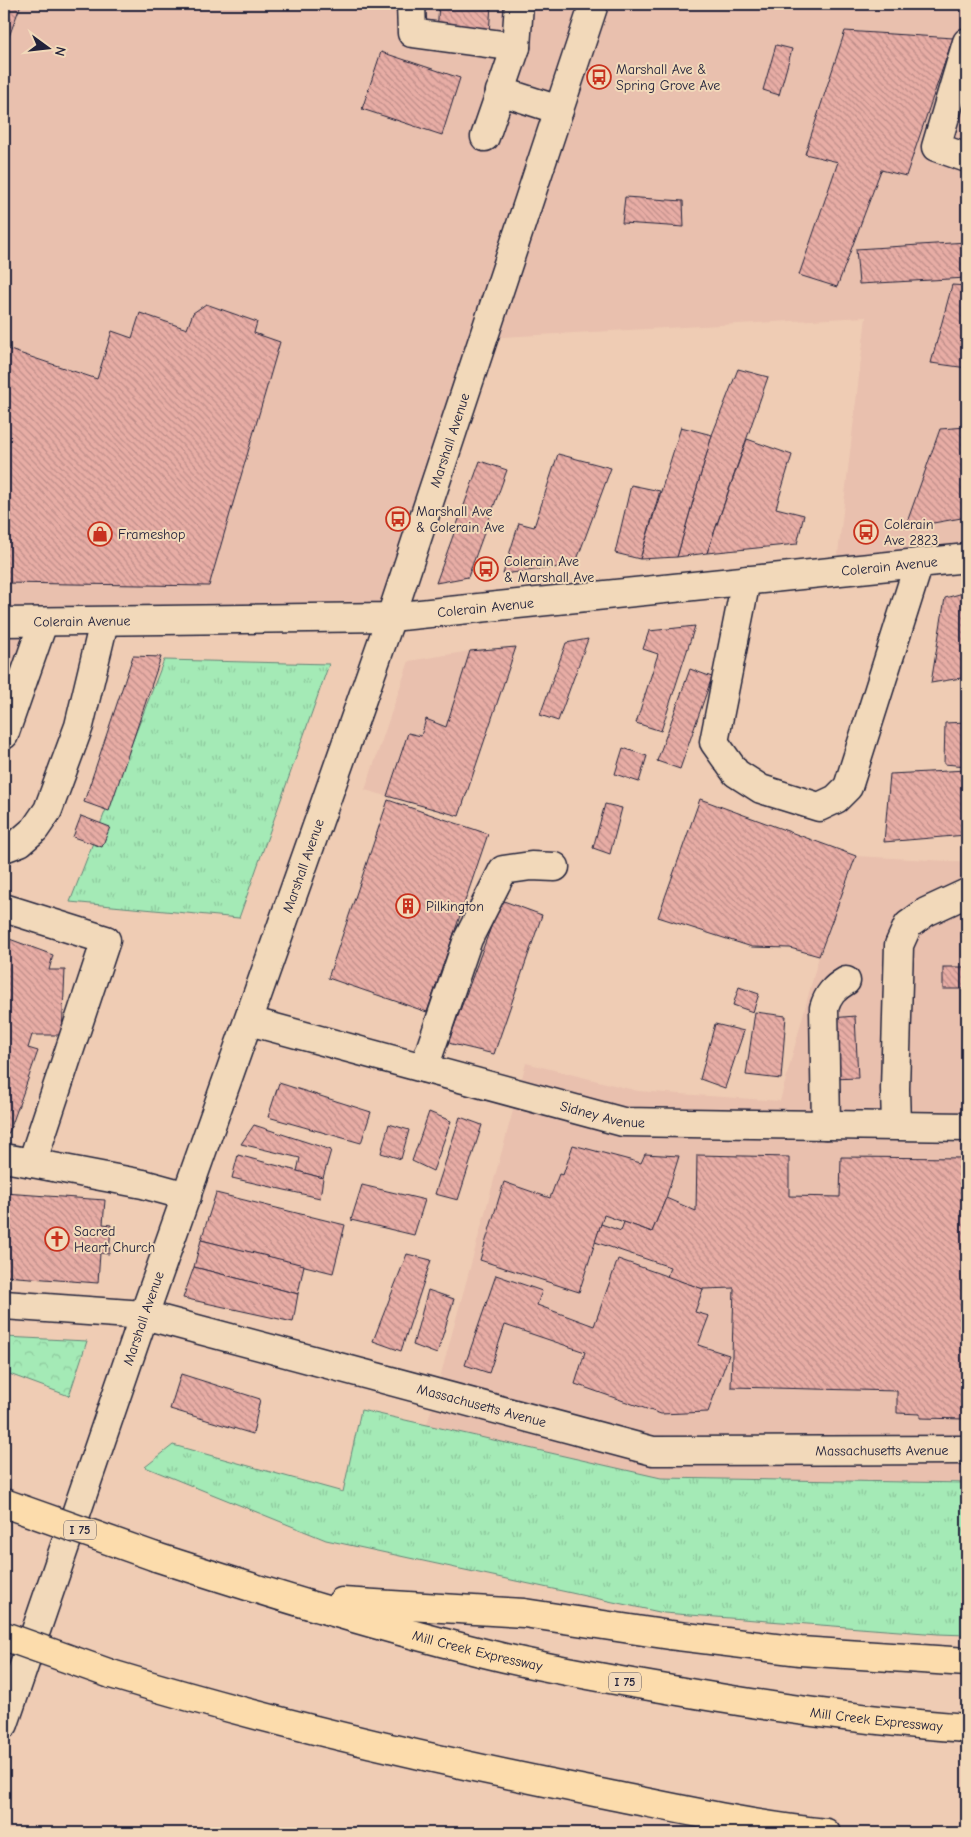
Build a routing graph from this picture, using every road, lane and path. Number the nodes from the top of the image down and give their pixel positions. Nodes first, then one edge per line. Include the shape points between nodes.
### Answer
1 (411, 4) edge
2 (519, 4) edge
3 (594, 4) edge
4 (967, 42) edge
5 (516, 47) junction
6 (500, 92) junction
7 (559, 110) junction
8 (485, 137) dead end
9 (967, 158) edge
10 (967, 558) edge
11 (919, 563) junction
12 (746, 580) junction
13 (391, 617) junction
14 (4, 622) edge
15 (104, 622) junction
16 (43, 623) junction
17 (4, 735) edge
18 (4, 848) edge
19 (555, 867) dead end
20 (967, 893) edge
21 (4, 908) edge
22 (846, 981) dead end
23 (249, 1021) junction
24 (424, 1068) junction
25 (826, 1125) junction
26 (896, 1125) junction
27 (967, 1127) edge
28 (4, 1158) edge
29 (32, 1163) junction
30 (187, 1196) junction
31 (4, 1305) edge
32 (144, 1315) junction
33 (967, 1450) edge
34 (4, 1503) edge
35 (289, 1599) junction
36 (4, 1636) edge
37 (967, 1662) edge
38 (4, 1722) edge
39 (967, 1728) edge
40 (826, 1833) edge

1 - 5 street via 412,33
2 - 5 street
3 - 7 street, Marshall Avenue
4 - 9 street via 936,147
5 - 6 street
6 - 7 street
6 - 8 street
7 - 13 street, Marshall Avenue
10 - 11 street, Colerain Avenue
11 - 12 street, Colerain Avenue
11 - 12 street via 848,787 836,799 819,807 761,789 736,773 714,742
12 - 13 street, Colerain Avenue
13 - 15 street, Colerain Avenue
13 - 23 street, Marshall Avenue
14 - 16 street, Colerain Avenue
15 - 16 street, Colerain Avenue
15 - 18 street via 79,726 48,810 20,842
16 - 17 street
19 - 24 street via 503,870 468,939
20 - 26 street via 926,912 908,925 899,946
21 - 29 street via 106,940
22 - 25 street via 827,996 824,1008
23 - 24 street, Sidney Avenue
23 - 30 street, Marshall Avenue
24 - 25 street, Sidney Avenue via 623,1122
25 - 26 street, Sidney Avenue
26 - 27 street, Sidney Avenue
28 - 29 street
29 - 30 street via 143,1184
30 - 32 street, Marshall Avenue
31 - 32 street, Massachusetts Avenue
32 - 33 street, Massachusetts Avenue via 653,1450
32 - 38 street, Marshall Avenue
34 - 35 highway, Mill Creek Expressway / I 75, bridge via 156,1557
35 - 37 highway via 524,1612 800,1651
35 - 39 highway, Mill Creek Expressway / I 75 via 568,1672 745,1703 900,1723
36 - 40 highway, bridge via 182,1696 358,1740 512,1775 781,1828

